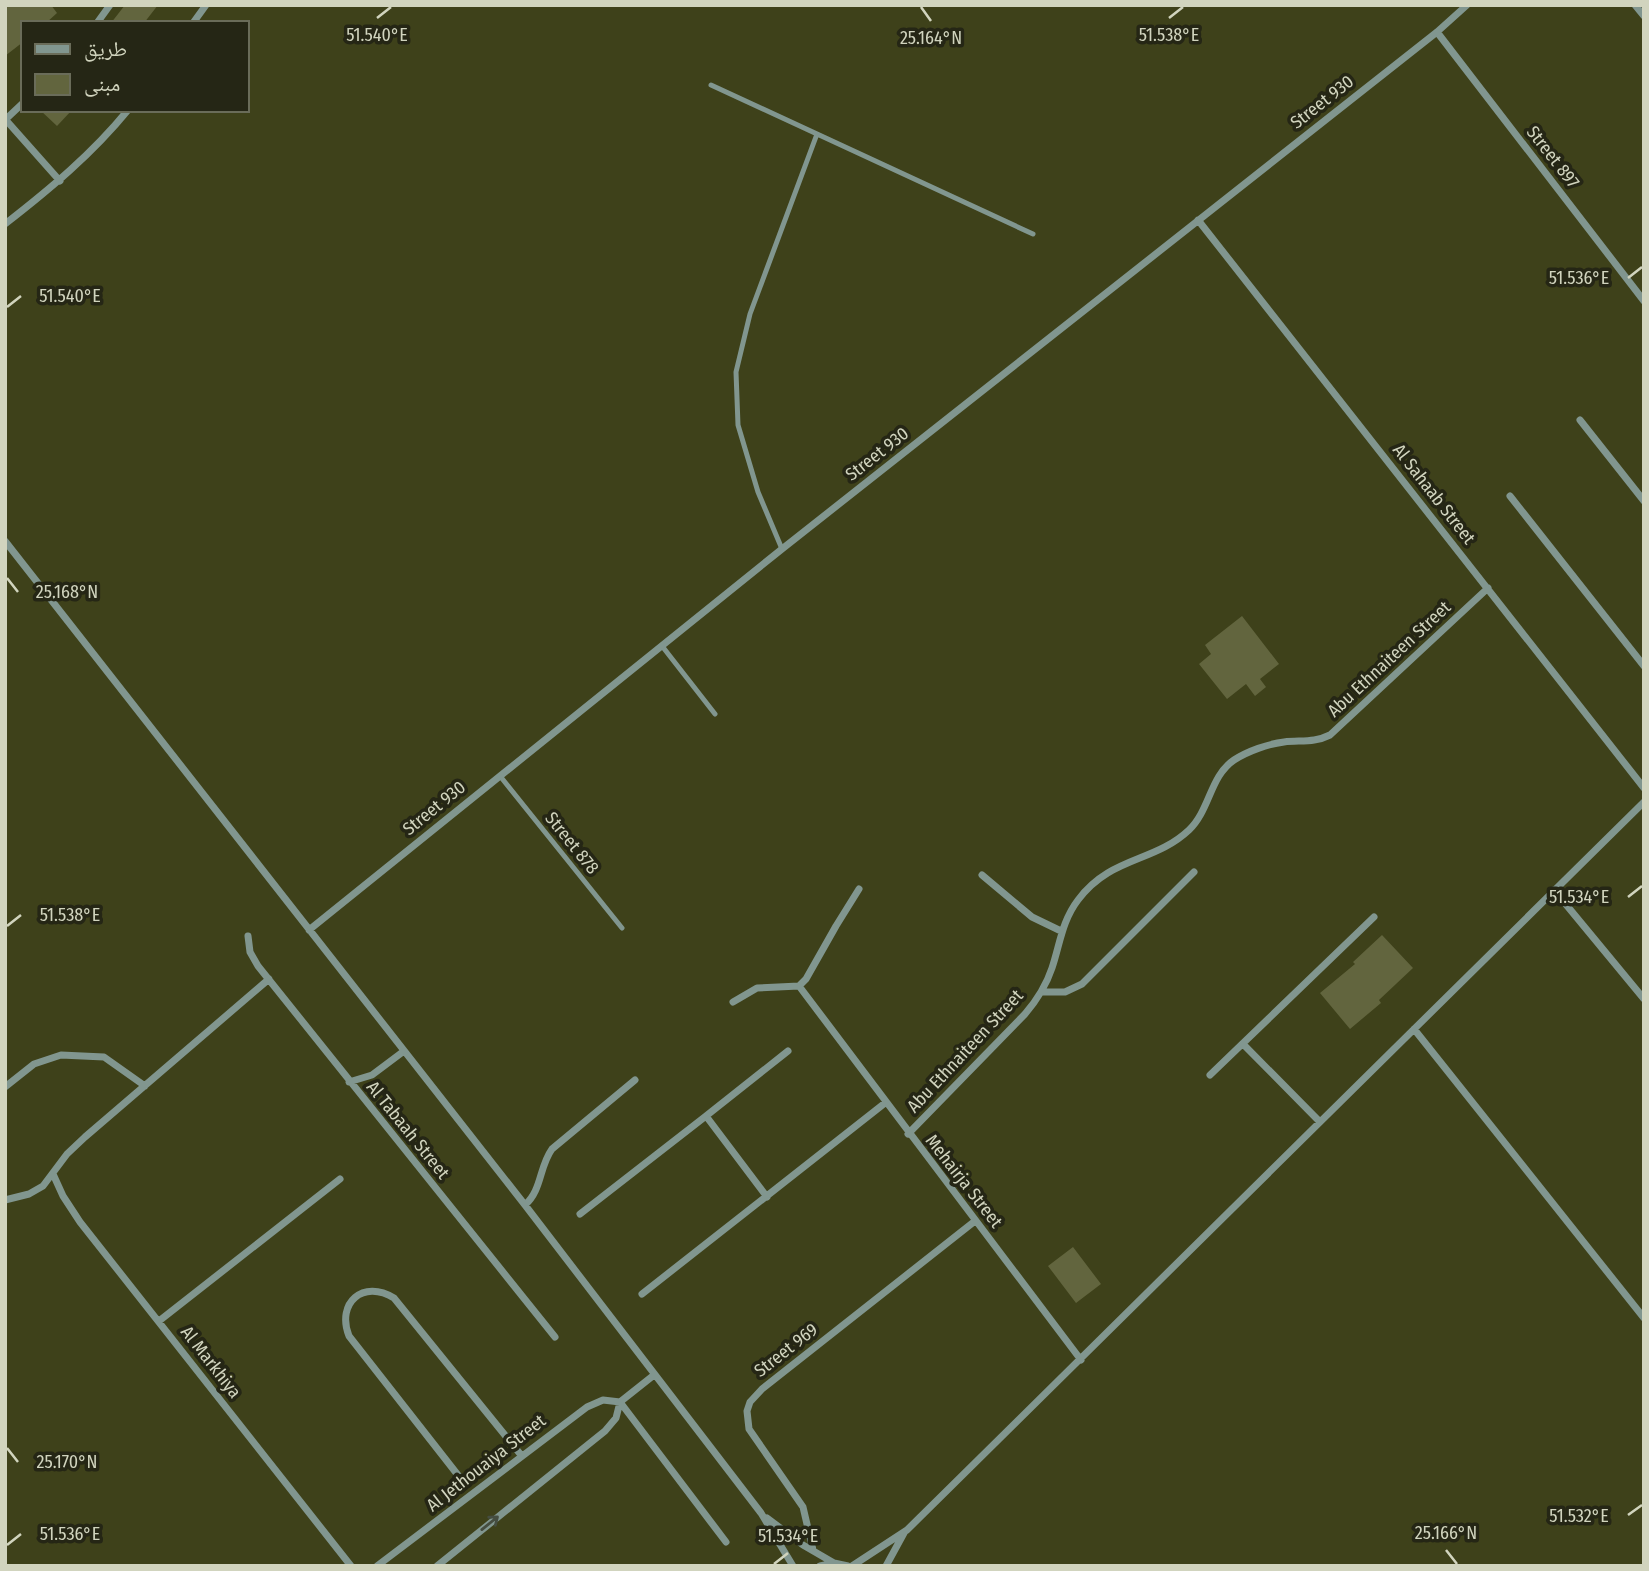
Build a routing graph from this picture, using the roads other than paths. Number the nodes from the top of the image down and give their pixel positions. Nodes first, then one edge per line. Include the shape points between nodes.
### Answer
1 (110, 5) edge
2 (206, 5) edge
3 (1467, 5) edge
4 (1635, 5) edge
5 (1644, 16) edge
6 (98, 21) edge
7 (194, 21) edge
8 (1437, 32) junction
9 (711, 85) dead end
10 (21, 105) edge
11 (126, 112) edge
12 (6, 119) edge
13 (817, 134) junction
14 (60, 181) junction
15 (1198, 220) junction
16 (5, 224) edge
17 (1033, 234) dead end
18 (1644, 301) edge
19 (1580, 420) dead end
20 (1510, 496) dead end
21 (1644, 500) edge
22 (5, 541) edge
23 (782, 549) junction
24 (1488, 588) junction
25 (662, 646) junction
26 (1644, 666) edge
27 (715, 714) dead end
28 (500, 776) junction
29 (1644, 788) edge
30 (1644, 802) edge
31 (1194, 872) dead end
32 (982, 875) dead end
33 (859, 890) dead end
34 (1554, 890) junction
35 (1374, 917) dead end
36 (622, 928) dead end
37 (309, 930) junction
38 (1061, 931) junction
39 (248, 936) dead end
40 (269, 979) junction
41 (799, 986) junction
42 (1041, 992) junction
43 (1644, 999) edge
44 (733, 1002) dead end
45 (1414, 1029) junction
46 (1243, 1044) junction
47 (404, 1051) junction
48 (788, 1051) dead end
49 (1210, 1075) dead end
50 (635, 1080) dead end
51 (349, 1082) junction
52 (145, 1086) junction
53 (5, 1087) edge
54 (885, 1103) junction
55 (706, 1116) junction
56 (1320, 1122) junction
57 (908, 1134) junction
58 (53, 1174) junction
59 (340, 1179) dead end
60 (767, 1197) junction
61 (5, 1200) edge
62 (525, 1205) junction
63 (580, 1214) dead end
64 (975, 1221) junction
65 (642, 1294) dead end
66 (1644, 1318) edge
67 (159, 1321) junction
68 (555, 1337) dead end
69 (1081, 1360) junction
70 (654, 1375) junction
71 (620, 1402) junction
72 (522, 1455) junction
73 (461, 1479) dead end
74 (761, 1513) junction
75 (907, 1530) junction
76 (726, 1542) dead end
77 (813, 1550) junction
78 (834, 1563) junction
79 (351, 1566) edge
80 (377, 1566) edge
81 (437, 1566) edge
82 (793, 1566) edge
83 (820, 1566) edge
84 (850, 1566) edge
85 (886, 1566) edge

1 - 6 street
2 - 7 street
3 - 8 street, Street 930
4 - 5 street
8 - 15 street, Street 930
8 - 18 street, Street 897
9 - 13 lane
10 - 12 street
11 - 14 street
12 - 14 street
13 - 17 lane
13 - 23 lane via 750,314 736,372 738,425 758,492
14 - 16 street
15 - 23 street, Street 930
15 - 24 street, Al Sahaab Street
19 - 21 street
20 - 26 street
22 - 37 street
23 - 25 street, Street 930
24 - 29 street, Al Sahaab Street
24 - 38 street, Abu Ethnaiteen Street via 1330,735 1313,742 1269,745 1233,761 1219,776 1191,828 1169,845 1101,875 1077,901
25 - 27 lane
25 - 28 street, Street 930
28 - 36 lane, Street 878
28 - 37 street, Street 930
30 - 34 street
31 - 42 street via 1082,984 1065,992
32 - 38 street via 1032,917
33 - 41 street
34 - 43 street
34 - 45 street
35 - 46 street
37 - 47 street
38 - 42 street, Abu Ethnaiteen Street
39 - 40 street, Al Tabaah Street via 253,959
40 - 51 street, Al Tabaah Street
40 - 52 street
41 - 44 street via 757,988
41 - 54 street, Mehairja Street
42 - 57 street, Abu Ethnaiteen Street via 1026,1014
45 - 56 street
45 - 66 street
46 - 49 street
46 - 56 street
47 - 51 street via 372,1075
47 - 62 street
48 - 55 street
50 - 62 street via 552,1149 535,1194
51 - 68 street, Al Tabaah Street
52 - 53 street via 104,1058 61,1055 34,1064
52 - 58 street via 76,1145
54 - 57 street, Mehairja Street
54 - 60 street
55 - 60 street
55 - 63 street
56 - 69 street
57 - 64 street, Mehairja Street
58 - 61 street via 37,1190
58 - 67 street, Al Markhiya via 71,1209
59 - 67 street
60 - 65 street
62 - 70 street
64 - 69 street, Mehairja Street
64 - 77 street, Street 969 via 750,1402 749,1429 803,1507
67 - 79 street, Al Markhiya
69 - 75 street
70 - 71 street, Al Jethouaiya Street
70 - 74 street
71 - 72 street, Al Jethouaiya Street via 595,1403
71 - 76 street
81 -> 71 street, Al Jethouaiya Street via 605,1431
72 - 73 street via 394,1298 377,1291 359,1295 346,1309 349,1336
72 - 80 street, Al Jethouaiya Street
74 - 77 street
74 - 82 street
75 - 84 street
75 - 85 street
77 - 78 street
78 - 83 street
78 - 84 street

